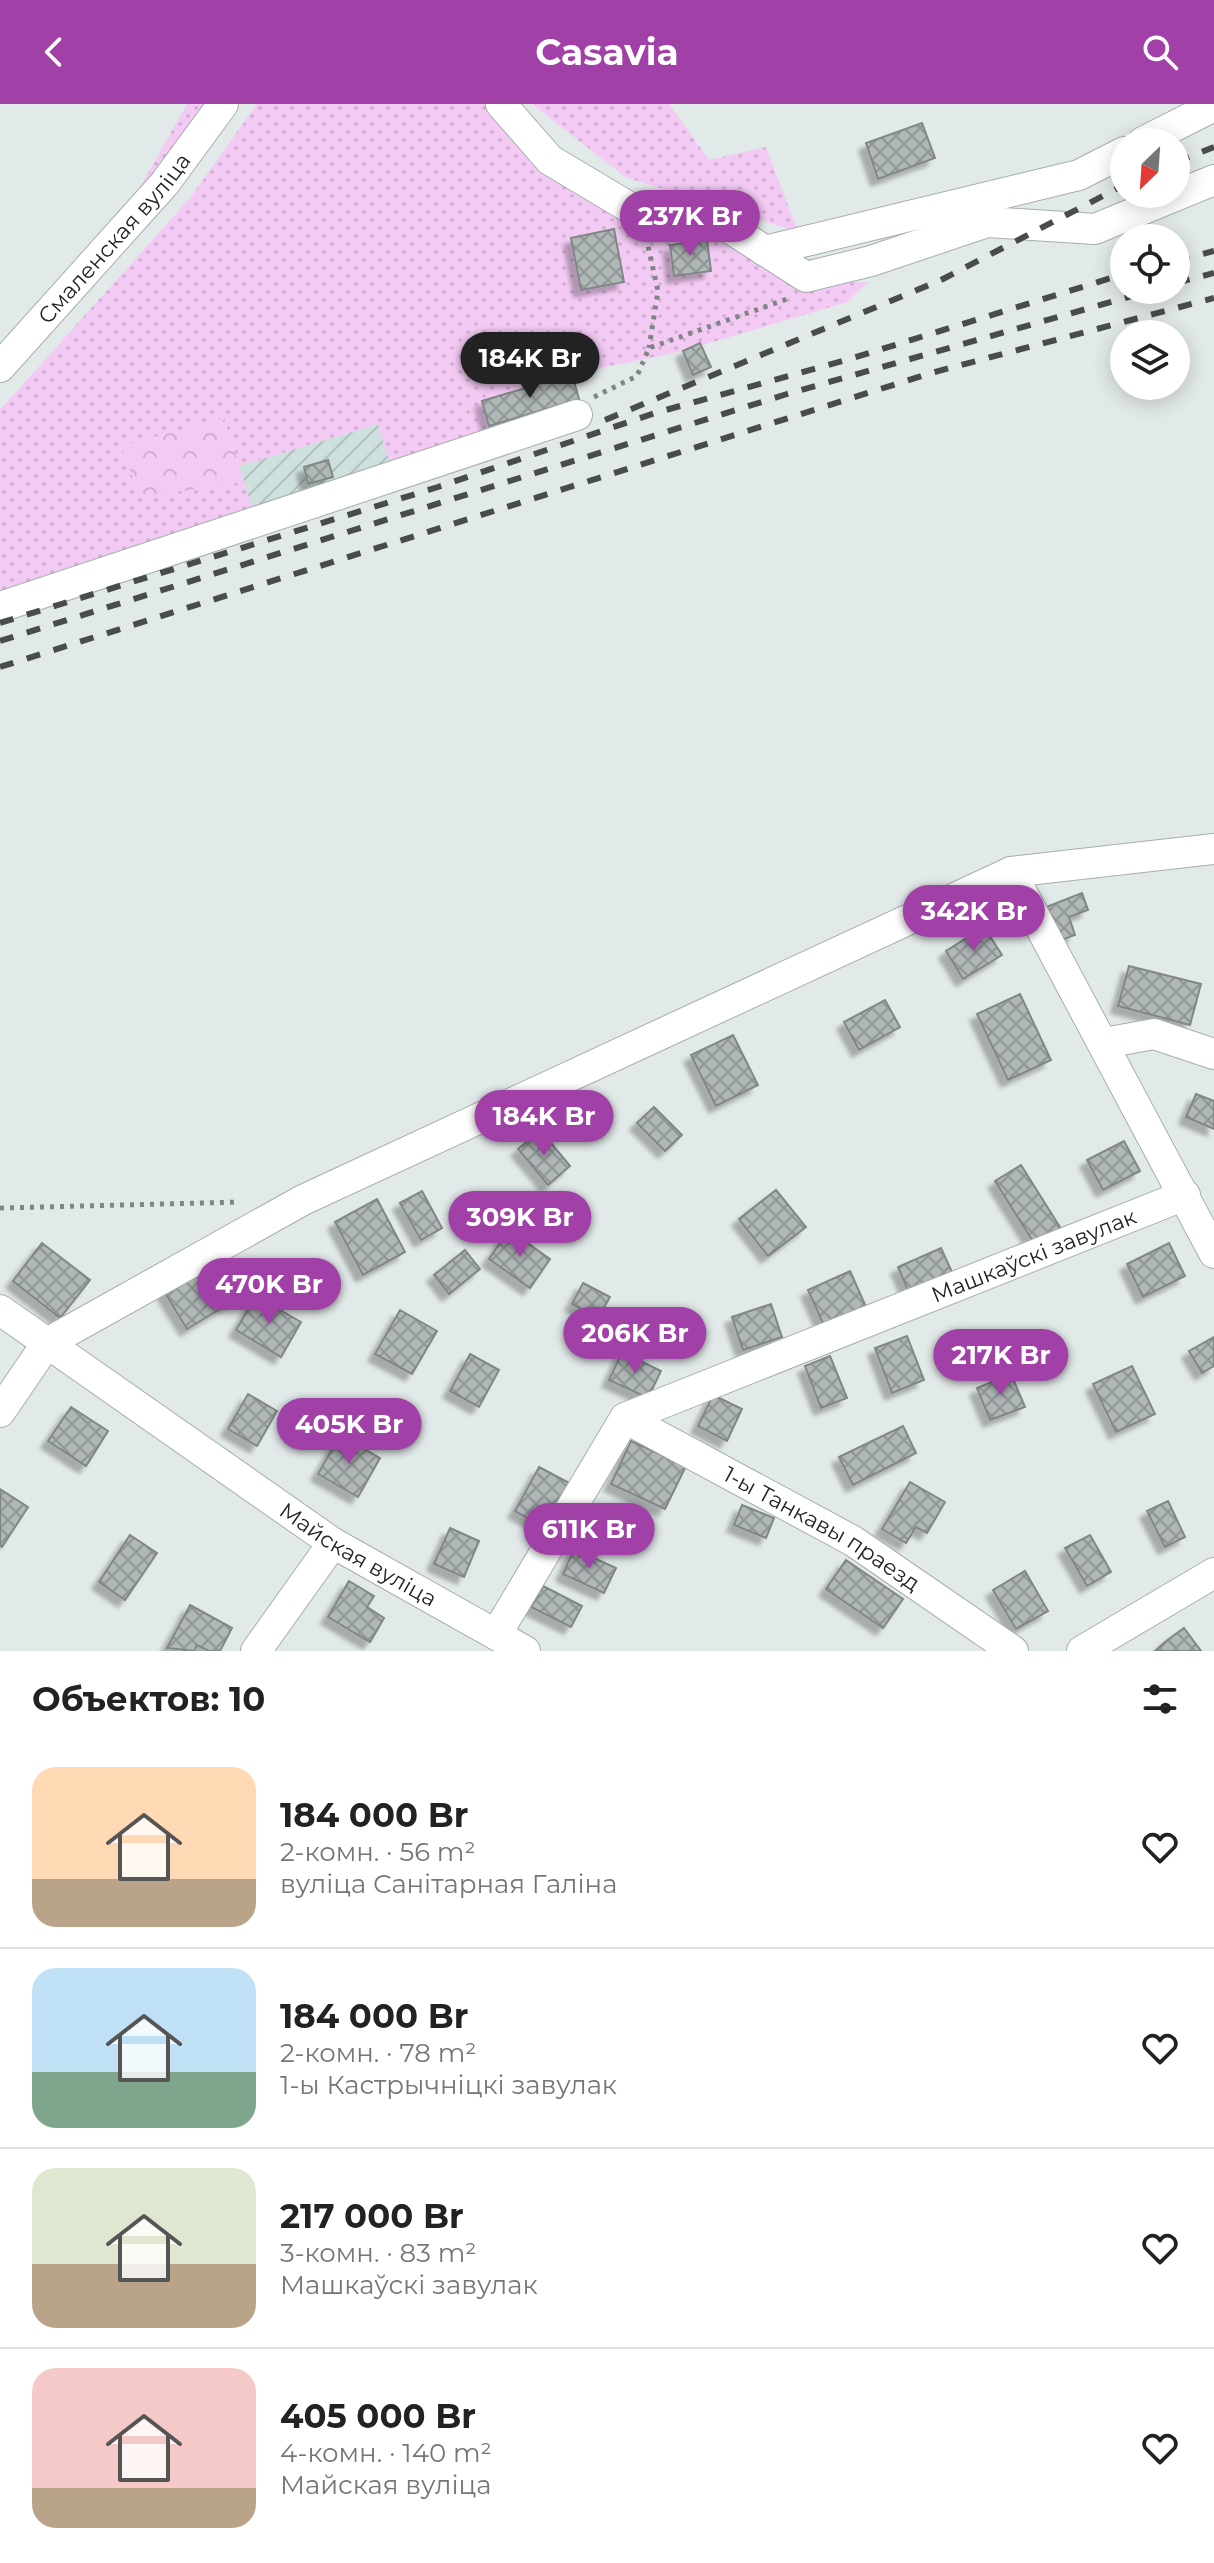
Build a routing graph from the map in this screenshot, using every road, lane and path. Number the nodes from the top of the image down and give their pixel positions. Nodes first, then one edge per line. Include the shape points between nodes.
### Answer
1 (223, 104) edge
2 (501, 104) edge
3 (1214, 106) edge
4 (1171, 128) edge
5 (1110, 159) edge
6 (1214, 180) edge
7 (636, 209) junction
8 (765, 251) junction
9 (824, 273) junction
10 (649, 348) junction
11 (0, 367) edge
12 (577, 415) joint
13 (0, 607) edge
14 (1214, 849) edge
15 (1011, 872) junction
16 (1104, 1043) junction
17 (1214, 1054) edge
18 (1185, 1195) junction
19 (255, 1201) dead end
20 (0, 1208) edge
21 (1214, 1253) edge
22 (0, 1310) edge
23 (47, 1343) junction
24 (0, 1412) edge
25 (625, 1418) junction
26 (333, 1543) junction
27 (1214, 1573) edge
28 (497, 1633) junction
29 (256, 1651) edge
30 (525, 1651) edge
31 (1013, 1651) edge
32 (1082, 1651) edge

1 - 11 street, Смаленская вуліца via 165,183
2 - 7 street via 550,160
3 - 4 street
5 - 8 street via 1079,175
6 - 9 street via 1095,229 987,222
7 - 8 street via 722,223
7 - 10 path via 658,291
8 - 9 street via 806,277
9 - 10 path via 797,295
10 - 12 path via 637,376 596,394
12 - 13 street
14 - 15 street
15 - 16 street
15 - 23 street via 303,1200
16 - 17 street via 1154,1034
16 - 18 street
18 - 21 street
18 - 25 street, Машкаўскі завулак
19 - 20 path
22 - 23 street, Майская вуліца
23 - 24 street
23 - 26 street, Майская вуліца
25 - 28 street
25 - 31 street, 1-ы Танкавы праезд via 853,1541
26 - 28 street, Майская вуліца
26 - 29 street
27 - 32 street
28 - 30 street, Майская вуліца

